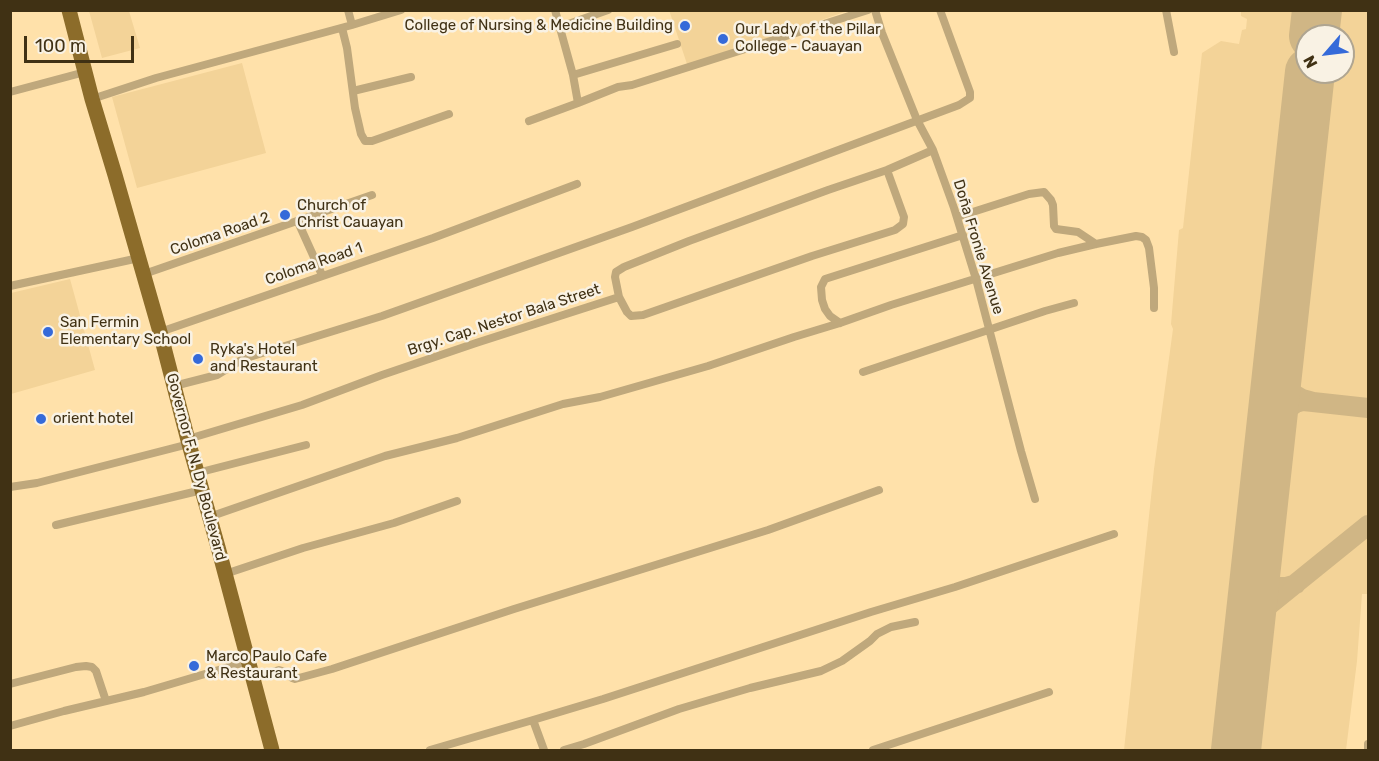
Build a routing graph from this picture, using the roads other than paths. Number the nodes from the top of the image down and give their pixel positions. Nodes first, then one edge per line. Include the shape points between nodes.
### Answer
1 (69, 10) edge
2 (348, 10) edge
3 (401, 10) edge
4 (555, 10) edge
5 (608, 10) edge
6 (867, 10) edge
7 (875, 10) edge
8 (940, 10) edge
9 (1166, 10) edge
10 (352, 25) junction
11 (560, 27) junction
12 (342, 28) junction
13 (677, 44) dead end
14 (1174, 52) dead end
15 (85, 72) junction
16 (573, 75) junction
17 (411, 77) dead end
18 (352, 91) junction
19 (10, 92) edge
20 (92, 99) junction
21 (578, 103) junction
22 (449, 114) dead end
23 (917, 120) junction
24 (529, 121) dead end
25 (933, 150) junction
26 (887, 170) junction
27 (578, 184) dead end
28 (372, 195) dead end
29 (957, 217) junction
30 (298, 222) junction
31 (963, 235) junction
32 (1096, 244) junction
33 (139, 258) junction
34 (144, 274) junction
35 (322, 275) junction
36 (976, 279) junction
37 (10, 285) edge
38 (619, 297) junction
39 (1074, 303) dead end
40 (1154, 308) dead end
41 (840, 323) junction
42 (989, 330) junction
43 (160, 332) junction
44 (863, 372) dead end
45 (174, 386) junction
46 (188, 442) junction
47 (306, 445) dead end
48 (197, 473) junction
49 (10, 487) edge
50 (202, 490) junction
51 (879, 490) dead end
52 (1035, 499) dead end
53 (457, 501) dead end
54 (210, 516) junction
55 (56, 525) dead end
56 (1114, 534) dead end
57 (225, 574) junction
58 (915, 622) dead end
59 (249, 661) junction
60 (253, 678) junction
61 (10, 684) edge
62 (1049, 692) dead end
63 (106, 701) junction
64 (533, 720) junction
65 (10, 726) edge
66 (1368, 744) edge
67 (272, 750) edge
68 (430, 750) edge
69 (544, 750) edge
70 (564, 750) edge
71 (873, 750) edge
72 (1368, 750) edge

1 - 15 highway, Governor F. N. Dy Boulevard
2 - 10 street
3 - 10 street
4 - 11 street
5 - 11 street
6 - 21 street
7 - 23 street, Doña Fronie Avenue
8 - 23 street via 970,98
9 - 14 street
10 - 12 street
11 - 16 street
12 - 18 street
12 - 20 street
13 - 16 street
15 - 19 street
15 - 20 highway, Governor F. N. Dy Boulevard
16 - 21 street
17 - 18 street
18 - 22 street via 365,141
20 - 33 highway, Governor F. N. Dy Boulevard
21 - 24 street
23 - 25 street, Doña Fronie Avenue
23 - 45 street via 632,227 382,316 243,359 221,373
25 - 26 street, Brgy. Cap. Nestor Bala Street
25 - 29 street, Doña Fronie Avenue
26 - 38 street, Brgy. Cap. Nestor Bala Street via 624,267 615,277
26 - 38 street via 904,217 903,224 895,230 644,315 632,316
27 - 35 street, Coloma Road 1
28 - 30 street, Coloma Road 2
29 - 31 street, Doña Fronie Avenue
29 - 32 street via 1044,192 1053,205 1056,229 1078,232
30 - 34 street, Coloma Road 2
30 - 35 street
31 - 36 street, Doña Fronie Avenue
31 - 41 street via 825,279 821,287 825,309
32 - 36 street
32 - 40 street via 1136,236 1146,240
33 - 34 highway, Governor F. N. Dy Boulevard
33 - 37 street
34 - 43 highway, Governor F. N. Dy Boulevard
35 - 43 street, Coloma Road 1
36 - 41 street
36 - 42 street, Doña Fronie Avenue
38 - 46 street, Brgy. Cap. Nestor Bala Street
39 - 42 street
41 - 54 street via 697,370 385,456
42 - 44 street
42 - 52 street, Doña Fronie Avenue
43 - 45 highway, Governor F. N. Dy Boulevard
45 - 46 highway, Governor F. N. Dy Boulevard
46 - 48 highway, Governor F. N. Dy Boulevard
46 - 49 street, Brgy. Cap. Nestor Bala Street via 100,468
47 - 48 street
48 - 50 highway, Governor F. N. Dy Boulevard
50 - 54 highway, Governor F. N. Dy Boulevard
50 - 55 street
51 - 60 street via 768,530 332,669 295,679 279,670
53 - 57 street
54 - 57 highway, Governor F. N. Dy Boulevard
56 - 64 street
57 - 59 highway, Governor F. N. Dy Boulevard
58 - 70 street via 877,634 842,661 821,671 679,709
59 - 60 highway, Governor F. N. Dy Boulevard
59 - 63 street
60 - 67 highway, Governor F. N. Dy Boulevard
61 - 63 street via 76,666 92,667
62 - 71 street
63 - 65 street
64 - 68 street
64 - 69 street
66 - 72 street

